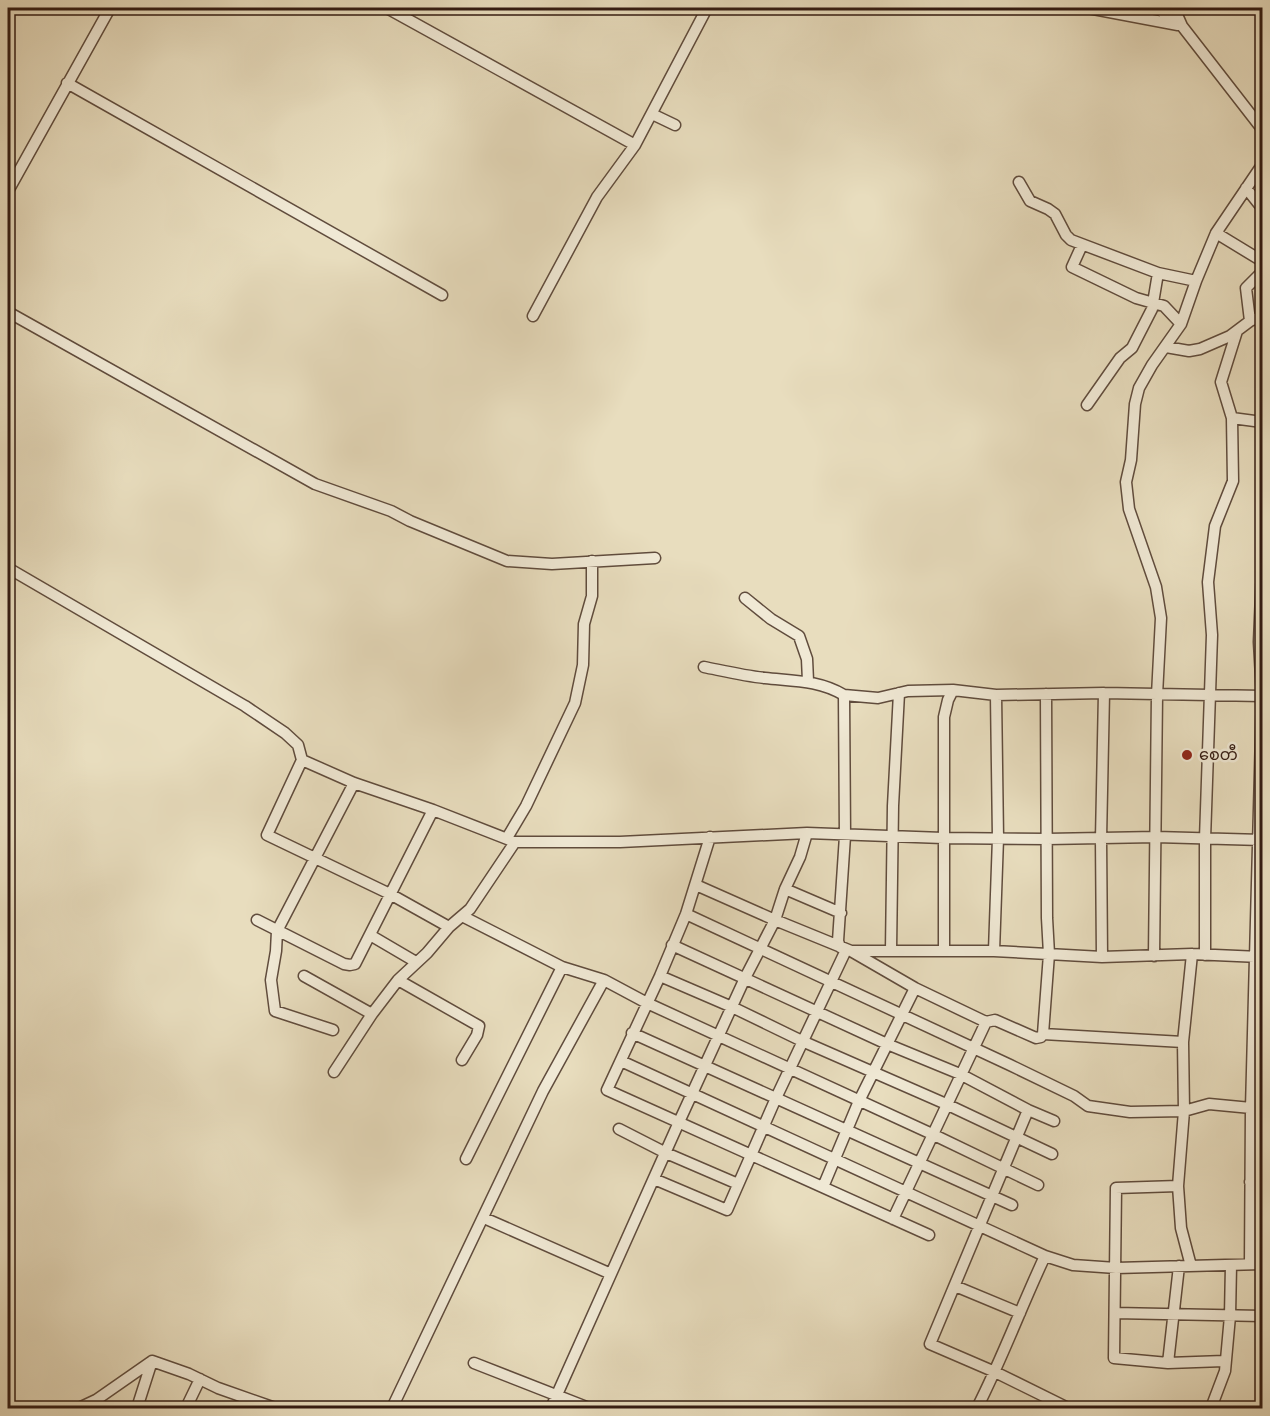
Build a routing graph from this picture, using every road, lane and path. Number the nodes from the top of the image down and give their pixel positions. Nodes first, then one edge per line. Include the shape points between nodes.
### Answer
1 (110, 8) edge
2 (387, 8) edge
3 (708, 8) edge
4 (1088, 8) edge
5 (1156, 8) edge
6 (1174, 8) edge
7 (1182, 26) junction
8 (68, 82) junction
9 (652, 114) junction
10 (675, 125) dead end
11 (1262, 126) edge
12 (635, 146) junction
13 (1263, 165) edge
14 (1019, 182) dead end
15 (1246, 188) junction
16 (8, 191) edge
17 (1263, 208) edge
18 (1216, 233) junction
19 (1082, 245) junction
20 (1263, 261) edge
21 (1263, 272) edge
22 (1158, 273) junction
23 (1196, 281) junction
24 (442, 295) dead end
25 (1154, 303) junction
26 (8, 312) edge
27 (533, 316) dead end
28 (1263, 316) edge
29 (1250, 321) junction
30 (1181, 324) junction
31 (1237, 331) junction
32 (1166, 347) junction
33 (1087, 405) dead end
34 (1232, 418) junction
35 (1263, 422) edge
36 (655, 558) dead end
37 (592, 561) junction
38 (8, 568) edge
39 (1263, 570) edge
40 (745, 598) dead end
41 (704, 668) dead end
42 (808, 681) junction
43 (953, 690) junction
44 (899, 693) junction
45 (1104, 693) junction
46 (1046, 694) junction
47 (844, 695) junction
48 (996, 695) junction
49 (1156, 695) junction
50 (1210, 695) junction
51 (1263, 696) edge
52 (302, 760) junction
53 (354, 783) junction
54 (434, 810) junction
55 (807, 833) junction
56 (845, 836) junction
57 (710, 837) junction
58 (894, 837) junction
59 (1156, 837) junction
60 (943, 838) junction
61 (998, 838) junction
62 (1047, 839) junction
63 (1101, 839) junction
64 (1205, 839) junction
65 (511, 840) junction
66 (1260, 840) edge
67 (313, 858) junction
68 (696, 885) junction
69 (784, 889) junction
70 (390, 894) junction
71 (841, 913) junction
72 (686, 914) junction
73 (462, 916) junction
74 (257, 920) dead end
75 (775, 920) junction
76 (449, 927) junction
77 (277, 931) junction
78 (370, 935) junction
79 (672, 945) junction
80 (760, 949) junction
81 (846, 949) junction
82 (891, 950) junction
83 (944, 951) junction
84 (994, 951) junction
85 (1049, 954) junction
86 (1192, 954) junction
87 (1205, 955) junction
88 (1154, 956) junction
89 (1102, 957) junction
90 (1259, 957) edge
91 (416, 962) junction
92 (562, 967) junction
93 (304, 976) dead end
94 (660, 976) junction
95 (746, 978) junction
96 (398, 980) junction
97 (604, 980) junction
98 (830, 982) junction
99 (915, 988) junction
100 (647, 1003) junction
101 (732, 1007) junction
102 (817, 1011) junction
103 (372, 1014) junction
104 (901, 1015) junction
105 (986, 1022) junction
106 (333, 1030) dead end
107 (632, 1033) junction
108 (1043, 1034) junction
109 (719, 1036) junction
110 (802, 1041) junction
111 (1184, 1042) junction
112 (887, 1044) junction
113 (973, 1048) junction
114 (462, 1060) dead end
115 (621, 1061) junction
116 (705, 1065) junction
117 (789, 1069) junction
118 (334, 1072) dead end
119 (873, 1072) junction
120 (960, 1074) junction
121 (692, 1094) junction
122 (776, 1098) junction
123 (859, 1101) junction
124 (946, 1104) junction
125 (1251, 1108) junction
126 (1028, 1110) junction
127 (1184, 1111) junction
128 (1263, 1111) edge
129 (1054, 1121) dead end
130 (679, 1122) junction
131 (763, 1126) junction
132 (619, 1129) dead end
133 (848, 1129) junction
134 (932, 1134) junction
135 (1016, 1138) junction
136 (666, 1153) junction
137 (1052, 1154) dead end
138 (751, 1156) junction
139 (835, 1159) junction
140 (466, 1160) dead end
141 (918, 1162) junction
142 (1003, 1168) junction
143 (654, 1179) junction
144 (1250, 1182) junction
145 (1263, 1182) edge
146 (738, 1184) junction
147 (1038, 1185) dead end
148 (1178, 1186) junction
149 (823, 1187) junction
150 (905, 1191) junction
151 (991, 1196) junction
152 (1011, 1205) dead end
153 (484, 1218) junction
154 (893, 1219) junction
155 (979, 1226) junction
156 (929, 1235) dead end
157 (1045, 1256) junction
158 (1250, 1264) junction
159 (1263, 1264) edge
160 (1231, 1265) junction
161 (1179, 1266) junction
162 (1191, 1266) junction
163 (1116, 1268) junction
164 (611, 1274) junction
165 (955, 1286) junction
166 (1020, 1313) junction
167 (1115, 1313) junction
168 (1173, 1314) junction
169 (1230, 1316) junction
170 (1263, 1316) edge
171 (1224, 1361) junction
172 (152, 1362) junction
173 (474, 1363) dead end
174 (1168, 1363) junction
175 (995, 1372) junction
176 (200, 1380) junction
177 (557, 1396) junction
178 (79, 1408) edge
179 (137, 1408) edge
180 (186, 1408) edge
181 (275, 1408) edge
182 (392, 1408) edge
183 (551, 1408) edge
184 (590, 1408) edge
185 (977, 1408) edge
186 (1068, 1408) edge
187 (1212, 1408) edge

1 - 8 street
2 - 12 street
3 - 9 street
4 - 7 street
5 - 7 street
6 - 7 street
7 - 11 street
8 - 16 street
8 - 24 street
9 - 10 street
9 - 12 street
12 - 27 street via 597,197
13 - 15 street
14 - 19 street via 1030,201 1055,214 1066,235
15 - 17 street
15 - 18 street
18 - 20 street
18 - 23 street
19 - 22 street
19 - 25 street via 1072,267
21 - 29 street via 1246,288
22 - 23 street
22 - 25 street
23 - 30 street
25 - 30 street via 1164,306
25 - 33 street via 1132,348 1120,358
26 - 37 street via 315,484 391,511 507,561
28 - 29 street
29 - 31 street
30 - 32 street
31 - 32 street via 1200,349
31 - 34 street via 1221,382
32 - 49 street via 1139,388 1126,482 1129,509 1156,587 1161,618
34 - 35 street
34 - 50 street via 1233,481 1215,526 1208,582 1212,635
36 - 37 street
37 - 65 street via 592,597 584,624 583,665 576,703
38 - 52 street via 245,706 298,745
39 - 51 street via 1259,642
40 - 42 street via 799,636 807,659
41 - 42 street
42 - 47 street
43 - 44 street
43 - 48 street
43 - 60 street via 944,717
44 - 47 street via 878,698
44 - 58 street
45 - 46 street
45 - 49 street
45 - 63 street
46 - 48 street
46 - 62 street
47 - 56 street
48 - 61 street
49 - 50 street
49 - 59 street
50 - 51 street
50 - 64 street
51 - 66 street
52 - 53 street
52 - 67 street via 267,835
53 - 54 street
53 - 67 street
54 - 65 street
54 - 70 street
55 - 56 street
55 - 57 street
55 - 69 street
56 - 58 street
56 - 71 street
57 - 65 street via 620,842
57 - 68 street
58 - 60 street
58 - 82 street
59 - 63 street
59 - 64 street
59 - 88 street
60 - 61 street
60 - 83 street
61 - 62 street
61 - 84 street
62 - 63 street
62 - 85 street
63 - 89 street
64 - 66 street
64 - 87 street
65 - 73 street
66 - 90 street
67 - 70 street
67 - 77 street
68 - 72 street
68 - 75 street
69 - 71 street
69 - 75 street
70 - 76 street
70 - 78 street
71 - 81 street via 838,942
72 - 79 street
72 - 80 street
73 - 76 street
73 - 92 street
74 - 77 street
75 - 80 street
75 - 81 street
76 - 91 street
77 - 78 street via 350,965 355,964
77 - 106 street via 271,980 275,1011
78 - 91 street
79 - 94 street
79 - 95 street
80 - 95 street
80 - 98 street
81 - 82 street
81 - 98 street
81 - 99 street
82 - 83 street
83 - 84 street
84 - 85 street
85 - 89 street
85 - 108 street
86 - 87 street
86 - 88 street
86 - 111 street
87 - 90 street
88 - 89 street
90 - 125 street
91 - 96 street
92 - 97 street
92 - 140 street
93 - 103 street
94 - 100 street
94 - 101 street
95 - 101 street
95 - 102 street
96 - 103 street
96 - 114 street via 479,1026
97 - 100 street
97 - 153 street via 543,1091
98 - 102 street
98 - 104 street
99 - 104 street
99 - 105 street
100 - 107 street
100 - 109 street
101 - 109 street
101 - 110 street
102 - 110 street
102 - 112 street
103 - 118 street
104 - 112 street
104 - 113 street
105 - 108 street via 995,1020 1036,1038
105 - 113 street
107 - 115 street
107 - 116 street
108 - 111 street
109 - 116 street
109 - 117 street
110 - 117 street
110 - 119 street
111 - 127 street
112 - 119 street
112 - 120 street
113 - 120 street
113 - 127 street via 1088,1106 1130,1112
115 - 121 street
115 - 130 street via 607,1090
116 - 121 street
116 - 122 street
117 - 122 street
117 - 123 street
119 - 123 street
119 - 124 street
120 - 124 street
120 - 126 street
121 - 130 street
121 - 131 street
122 - 131 street
122 - 133 street
123 - 133 street
123 - 134 street
124 - 134 street
124 - 135 street
125 - 127 street via 1209,1104
125 - 128 street
125 - 144 street
126 - 129 street
126 - 135 street
127 - 148 street
130 - 136 street
130 - 138 street
131 - 138 street
131 - 139 street
132 - 136 street
133 - 139 street
133 - 141 street
134 - 141 street
134 - 142 street
135 - 137 street
135 - 142 street
136 - 143 street
136 - 146 street
138 - 146 street
138 - 149 street
139 - 149 street
139 - 150 street
141 - 150 street
141 - 151 street
142 - 147 street
142 - 151 street
143 - 146 street via 727,1210
143 - 164 street
144 - 145 street
144 - 158 street
148 - 162 street via 1181,1228
148 - 163 street via 1116,1188
149 - 154 street
150 - 154 street
150 - 155 street
151 - 152 street
151 - 155 street
153 - 164 street
153 - 182 street
154 - 156 street
155 - 157 street
155 - 165 street
157 - 163 street via 1072,1264
157 - 166 street
158 - 159 street
158 - 160 street
160 - 162 street
160 - 169 street
161 - 162 street
161 - 163 street
161 - 168 street
163 - 167 street
164 - 177 street
165 - 166 street
165 - 175 street via 930,1344
166 - 175 street
167 - 168 street
167 - 174 street via 1114,1358
168 - 169 street
168 - 174 street
169 - 170 street
169 - 171 street
171 - 174 street
171 - 187 street via 1222,1382
172 - 176 street
172 - 178 street
172 - 179 street
173 - 177 street
175 - 185 street
175 - 186 street
176 - 180 street
176 - 181 street
177 - 183 street
177 - 184 street

